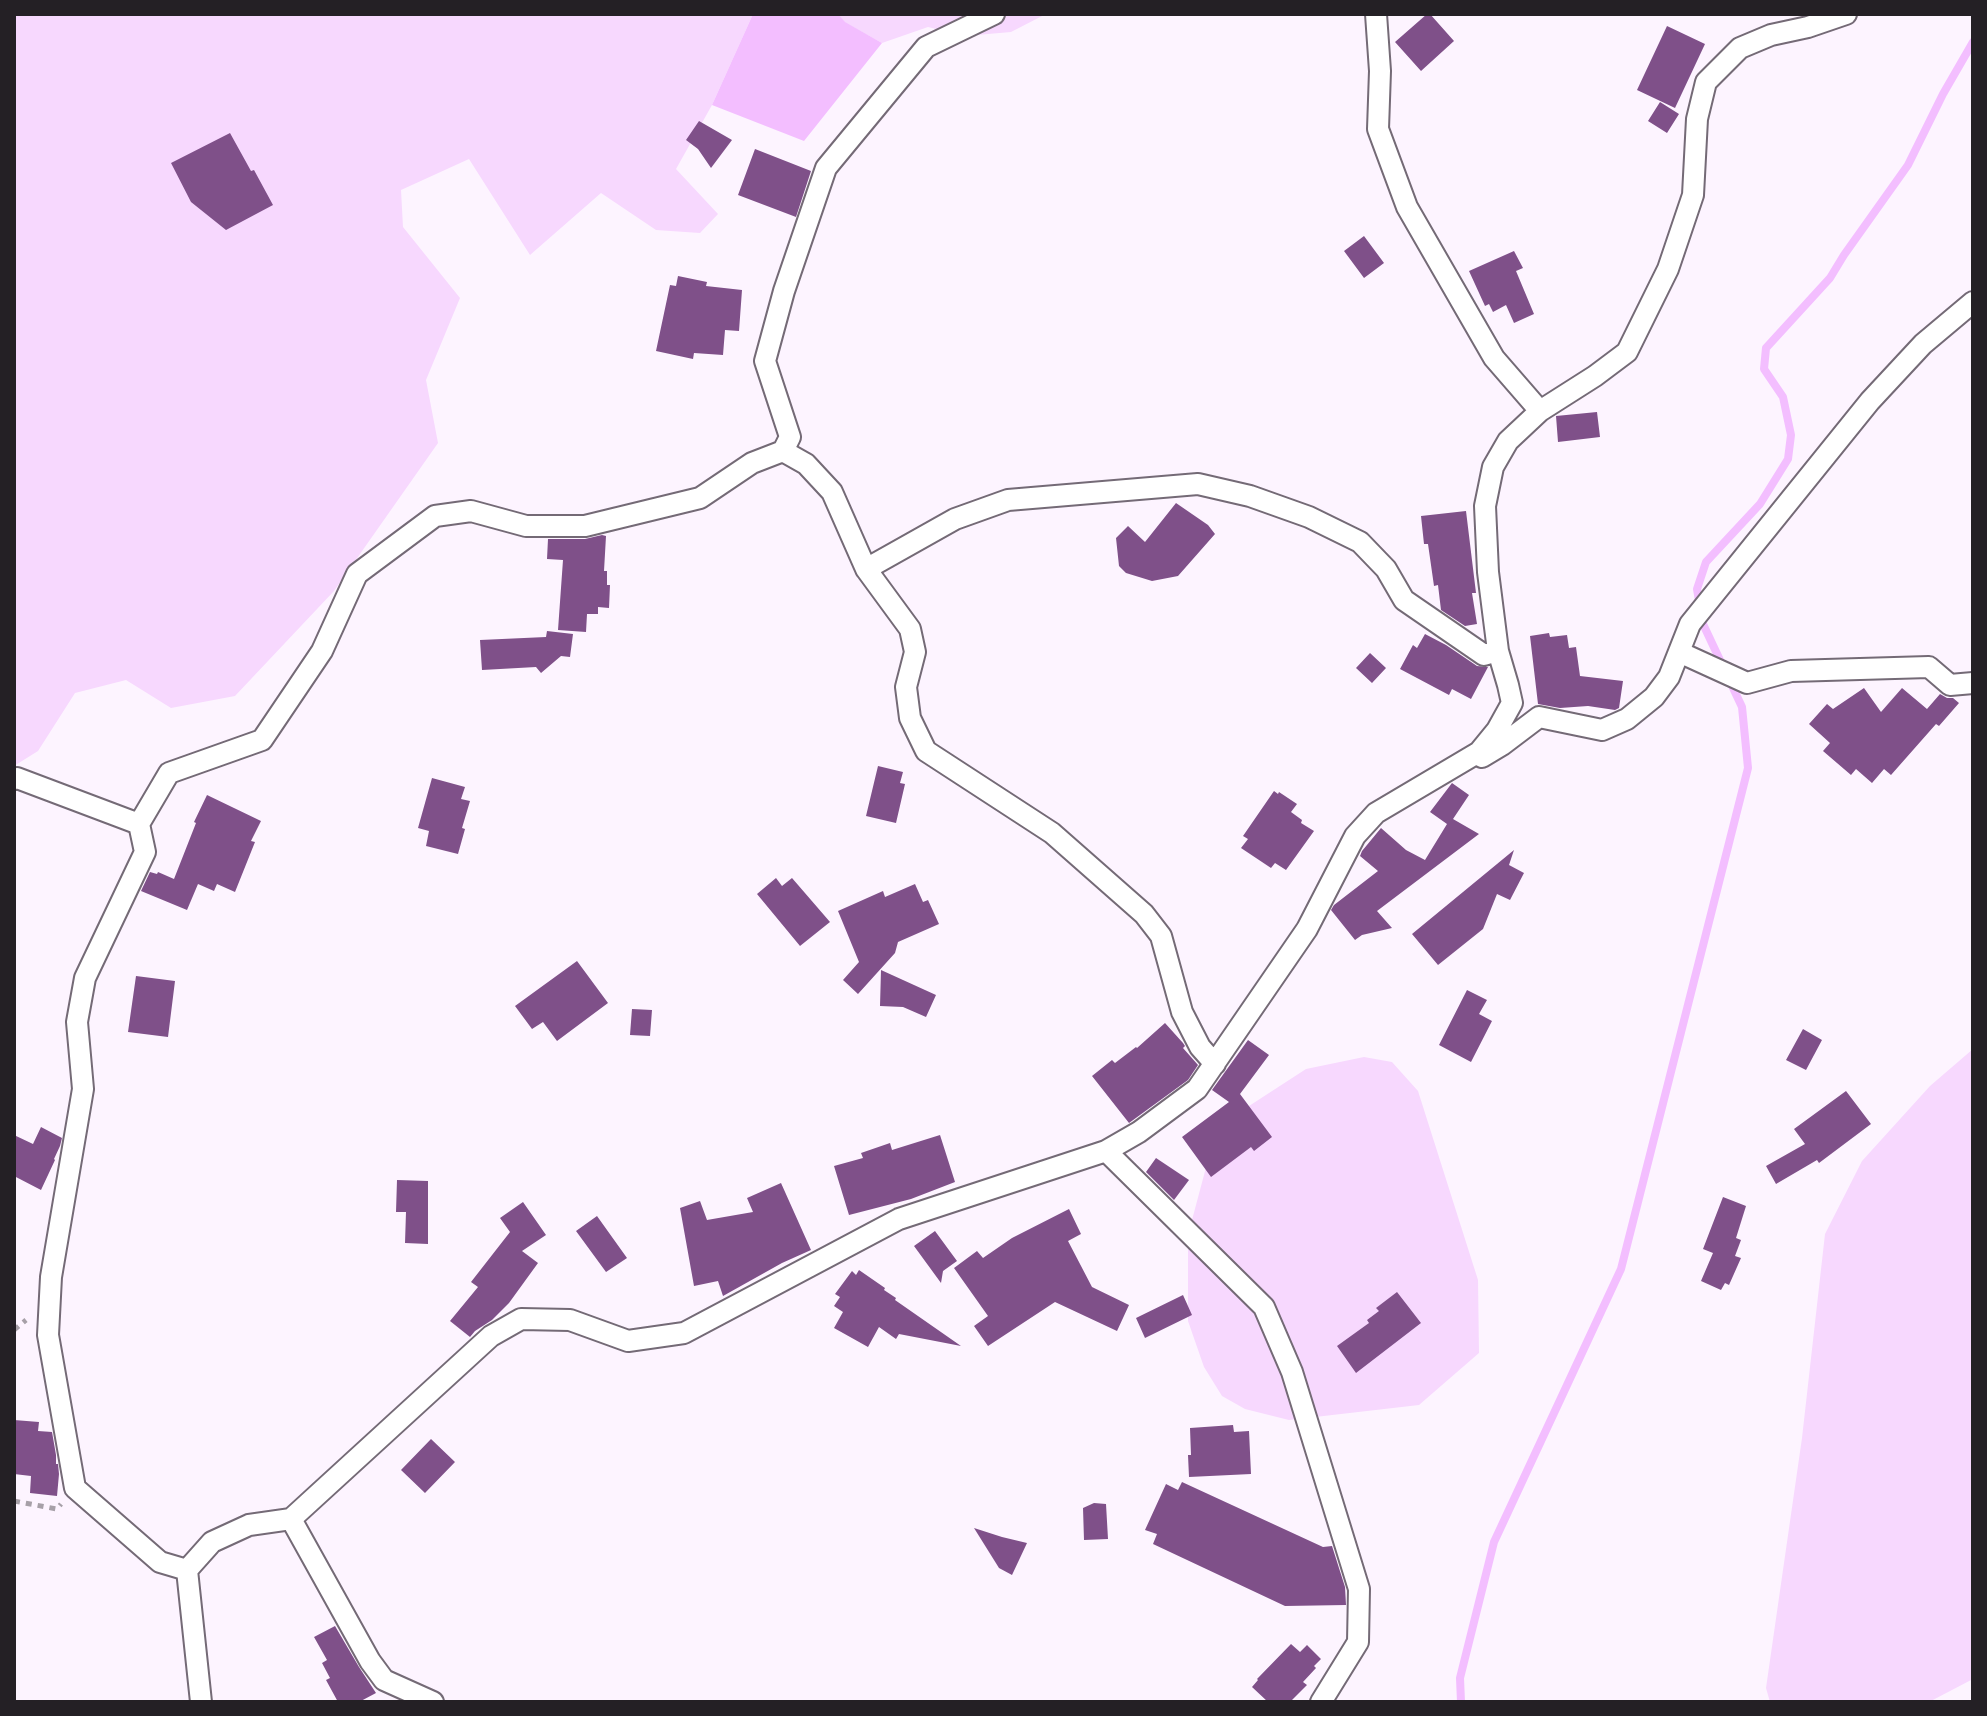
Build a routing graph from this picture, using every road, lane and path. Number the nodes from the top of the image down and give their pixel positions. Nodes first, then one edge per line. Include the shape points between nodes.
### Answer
1 (994, 14) edge
2 (1376, 14) edge
3 (1846, 14) edge
4 (1810, 21) edge
5 (1973, 302) edge
6 (1540, 411) junction
7 (783, 451) junction
8 (866, 569) junction
9 (1498, 651) junction
10 (1679, 652) junction
11 (1973, 683) edge
12 (1479, 752) junction
13 (14, 779) edge
14 (139, 824) junction
15 (1215, 1064) junction
16 (1106, 1151) junction
17 (75, 1488) junction
18 (14, 1501) edge
19 (291, 1519) junction
20 (187, 1570) junction
21 (201, 1702) edge
22 (433, 1702) edge
23 (1321, 1702) edge

1 - 7 street via 926,47 826,168 765,361 790,437
2 - 6 street via 1378,129 1407,207 1494,358
3 - 4 street
4 - 6 street via 1740,48 1706,82 1697,119 1693,195 1668,269 1627,352
5 - 10 street via 1923,344 1870,401 1690,624
6 - 9 street via 1500,454 1485,506
7 - 8 street via 806,464 832,492
7 - 14 street via 752,463 700,498 585,526 526,526 471,511 435,516 357,574 322,651 262,740 169,773
8 - 9 street via 955,519 1008,500 1198,484 1309,517 1360,542 1386,569 1404,600 1484,655
8 - 15 street via 910,629 915,652 906,687 910,718 926,751 1052,833 1144,914 1161,936 1182,1012
9 - 12 street via 1512,703
10 - 11 street via 1747,683 1791,671 1929,667 1950,685
10 - 12 street via 1654,697 1627,719 1602,730 1539,717 1483,758
12 - 15 street via 1376,813 1355,836 1307,929
13 - 14 street
14 - 17 street via 145,852 82,993 77,1022 83,1089 51,1277 48,1335
15 - 16 street via 1197,1089
16 - 19 street via 899,1219 684,1333 628,1341 570,1320 521,1319 491,1336
16 - 23 street via 1264,1307 1292,1372 1359,1589 1358,1642
17 - 18 path via 57,1509
17 - 20 street via 160,1562
19 - 20 street via 249,1525 212,1542
19 - 22 street via 384,1680
20 - 21 street

